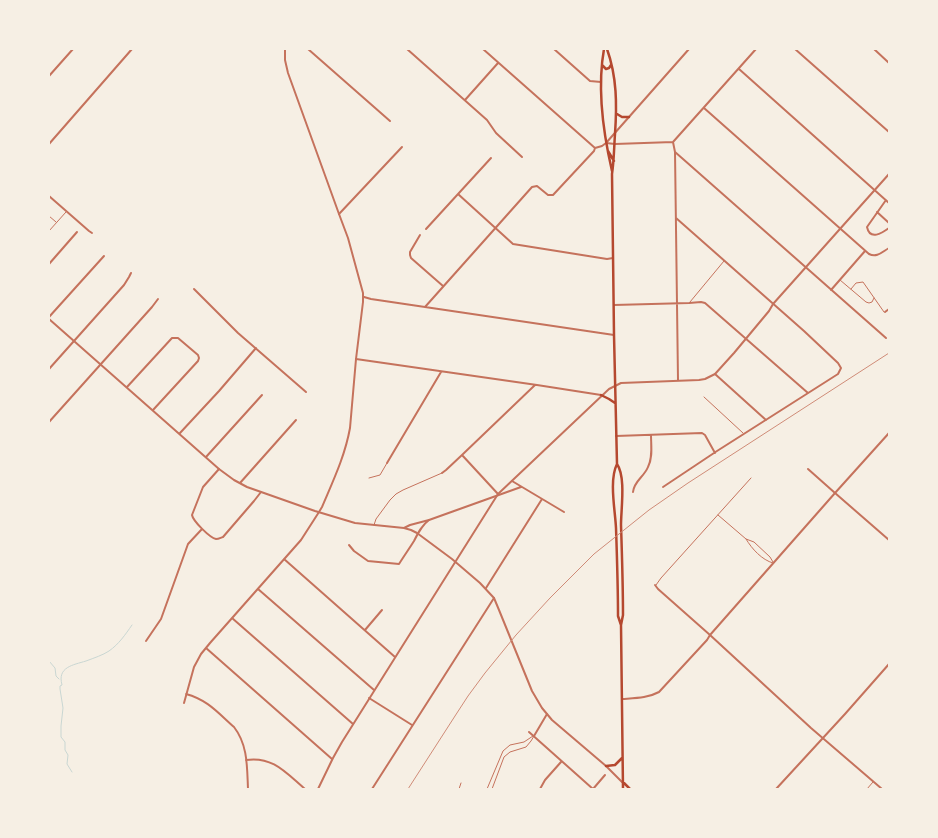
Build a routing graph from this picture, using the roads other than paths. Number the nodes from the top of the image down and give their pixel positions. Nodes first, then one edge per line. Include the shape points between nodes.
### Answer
1 (73, 49) edge
2 (132, 49) edge
3 (285, 49) edge
4 (308, 49) edge
5 (407, 49) edge
6 (483, 49) edge
7 (554, 49) edge
8 (606, 49) edge
9 (689, 49) edge
10 (756, 49) edge
11 (795, 49) edge
12 (874, 49) edge
13 (498, 63) junction
14 (612, 63) junction
15 (889, 63) edge
16 (602, 64) junction
17 (739, 69) junction
18 (49, 76) edge
19 (601, 82) junction
20 (465, 100) junction
21 (704, 108) junction
22 (617, 114) junction
23 (629, 117) junction
24 (390, 121) dead end
25 (889, 132) edge
26 (615, 133) junction
27 (673, 142) junction
28 (606, 143) junction
29 (49, 144) edge
30 (614, 144) junction
31 (402, 147) dead end
32 (595, 148) junction
33 (607, 150) junction
34 (675, 152) junction
35 (522, 156) dead end
36 (491, 158) dead end
37 (614, 161) junction
38 (612, 174) junction
39 (889, 174) edge
40 (875, 190) junction
41 (458, 194) junction
42 (49, 196) edge
43 (886, 200) junction
44 (889, 203) edge
45 (66, 211) junction
46 (877, 212) junction
47 (340, 214) junction
48 (49, 216) edge
49 (676, 218) junction
50 (57, 222) junction
51 (889, 223) edge
52 (495, 228) junction
53 (840, 228) junction
54 (889, 228) edge
55 (426, 229) dead end
56 (49, 231) edge
57 (77, 232) dead end
58 (92, 233) dead end
59 (420, 234) dead end
60 (889, 248) edge
61 (865, 251) junction
62 (104, 256) dead end
63 (613, 258) junction
64 (724, 261) junction
65 (49, 264) edge
66 (806, 267) junction
67 (131, 273) dead end
68 (840, 280) junction
69 (443, 286) junction
70 (194, 289) dead end
71 (851, 289) junction
72 (831, 290) junction
73 (364, 297) junction
74 (874, 298) junction
75 (158, 299) dead end
76 (677, 303) junction
77 (689, 303) junction
78 (773, 304) junction
79 (614, 305) junction
80 (425, 307) junction
81 (889, 309) edge
82 (885, 312) joint
83 (49, 318) edge
84 (614, 335) junction
85 (745, 338) junction
86 (886, 338) dead end
87 (74, 342) junction
88 (256, 348) junction
89 (356, 359) junction
90 (100, 364) junction
91 (49, 369) edge
92 (441, 372) junction
93 (715, 374) junction
94 (678, 380) junction
95 (535, 385) junction
96 (615, 385) junction
97 (127, 388) junction
98 (306, 392) dead end
99 (808, 394) junction
100 (262, 395) dead end
101 (601, 395) junction
102 (704, 397) dead end
103 (615, 403) junction
104 (153, 410) junction
105 (296, 420) dead end
106 (766, 420) junction
107 (49, 422) edge
108 (180, 433) junction
109 (889, 433) edge
110 (745, 434) junction
111 (651, 435) junction
112 (616, 436) junction
113 (715, 453) junction
114 (462, 455) junction
115 (206, 457) junction
116 (387, 463) joint
117 (617, 464) junction
118 (219, 469) junction
119 (808, 469) dead end
120 (442, 473) joint
121 (369, 478) dead end
122 (751, 478) dead end
123 (512, 481) junction
124 (240, 483) junction
125 (521, 487) junction
126 (664, 487) dead end
127 (261, 492) junction
128 (633, 492) dead end
129 (835, 493) junction
130 (498, 494) junction
131 (542, 499) junction
132 (319, 512) junction
133 (564, 512) dead end
134 (718, 514) junction
135 (429, 520) junction
136 (374, 525) junction
137 (202, 528) junction
138 (404, 528) junction
139 (418, 533) junction
140 (746, 539) junction
141 (889, 540) edge
142 (349, 545) dead end
143 (284, 559) junction
144 (456, 562) junction
145 (774, 563) junction
146 (655, 585) joint
147 (486, 588) junction
148 (258, 589) junction
149 (494, 598) junction
150 (382, 610) dead end
151 (232, 618) junction
152 (621, 625) junction
153 (365, 630) junction
154 (710, 636) junction
155 (146, 641) dead end
156 (206, 648) junction
157 (395, 657) junction
158 (889, 664) edge
159 (374, 690) junction
160 (186, 694) junction
161 (369, 698) junction
162 (622, 699) junction
163 (184, 703) dead end
164 (546, 714) junction
165 (353, 724) junction
166 (412, 725) junction
167 (529, 732) dead end
168 (534, 736) junction
169 (823, 738) junction
170 (622, 757) junction
171 (332, 759) junction
172 (246, 760) junction
173 (562, 762) junction
174 (606, 766) junction
175 (605, 775) dead end
176 (873, 782) junction
177 (461, 783) dead end
178 (623, 783) junction
179 (248, 789) edge
180 (305, 789) edge
181 (318, 789) edge
182 (372, 789) edge
183 (459, 789) edge
184 (487, 789) edge
185 (492, 789) edge
186 (540, 789) edge
187 (592, 789) edge
188 (623, 789) edge
189 (630, 789) edge
190 (776, 789) edge
191 (866, 789) edge
192 (882, 789) edge

1 - 18 street
2 - 29 street
3 - 47 street via 288,73
4 - 24 street
5 - 20 street
6 - 13 street
7 - 19 street via 590,81
8 - 14 main road
8 - 16 main road
9 - 23 street
10 - 17 street
11 - 25 street
12 - 15 street
13 - 20 street
13 - 32 street
14 - 16 main road via 606,60
14 - 16 main road via 608,69 604,69
14 - 22 main road
16 - 19 main road
17 - 21 street
17 - 40 street
19 - 28 main road
20 - 35 street via 490,122 498,136
21 - 27 street
21 - 53 street
22 - 23 main road
22 - 26 main road
23 - 26 street
26 - 28 street
26 - 30 main road
27 - 30 street
27 - 34 street
28 - 30 street
28 - 32 street
28 - 33 main road
30 - 37 main road
31 - 47 street
32 - 52 street via 554,194 550,196 539,187 532,187
33 - 37 main road
33 - 38 main road
34 - 49 street
34 - 66 street
36 - 41 street
37 - 38 main road
38 - 63 main road
39 - 40 street
40 - 43 street
40 - 53 street
41 - 52 street
41 - 55 street
42 - 45 street
43 - 44 street
43 - 46 street
45 - 50 lane
45 - 58 street
46 - 51 street
46 - 54 street via 866,227 867,231 872,235 879,235
47 - 73 street
48 - 50 lane
49 - 64 street
49 - 76 street
50 - 56 lane
52 - 63 street via 513,244
52 - 69 street
53 - 61 street
53 - 66 street
57 - 65 street
59 - 69 street via 410,255
60 - 61 street via 876,256
61 - 68 street
62 - 83 street
63 - 79 main road
64 - 77 lane
64 - 78 street
66 - 72 street
66 - 78 street
67 - 87 street via 124,285
68 - 71 lane
68 - 72 street
69 - 80 street
70 - 88 street
71 - 74 lane via 866,302 872,302
71 - 74 lane via 856,283 863,282
72 - 86 street
73 - 80 street
73 - 89 street
74 - 82 lane
75 - 90 street
76 - 77 street
76 - 79 street
76 - 94 street
77 - 85 street via 706,302
78 - 85 street
78 - 99 street via 838,362 841,368 838,374
79 - 84 main road
80 - 84 street
81 - 82 street
83 - 87 street
84 - 96 main road
85 - 93 street
85 - 99 street
87 - 90 street
87 - 91 street
88 - 98 street
88 - 108 street
89 - 92 street
89 - 132 street via 348,439 342,460
90 - 97 street
90 - 107 street
92 - 95 street
92 - 116 street
93 - 94 street via 705,379
93 - 106 street
94 - 96 street
95 - 101 street
95 - 114 street
96 - 101 street
96 - 103 main road
97 - 104 street
97 - 104 street via 172,338 178,338 198,355 198,361
99 - 106 street
100 - 115 street
101 - 103 main road
101 - 123 street
102 - 110 lane
103 - 112 main road
104 - 108 street
105 - 124 street
106 - 110 street
108 - 115 street
109 - 129 street
110 - 113 street
111 - 112 street
111 - 113 street via 702,433
111 - 128 street via 650,463 647,471 634,485
112 - 117 main road
113 - 126 street
114 - 120 street
114 - 130 street
115 - 118 street
116 - 121 lane via 380,475
117 - 152 main road via 614,502 618,616
117 - 152 main road via 620,468 622,489
118 - 124 street
118 - 137 street via 203,487 192,514 192,518
119 - 129 street
120 - 136 lane via 396,494
122 - 134 lane
123 - 125 street
123 - 130 street
124 - 127 street
125 - 130 street
125 - 131 street
127 - 132 street
127 - 137 street via 221,538 213,538
129 - 141 street
129 - 145 street
130 - 135 street
130 - 144 street
131 - 133 street
131 - 147 street
132 - 136 street
132 - 143 street via 303,537
134 - 140 lane
134 - 146 lane
135 - 138 street
135 - 139 street
136 - 138 street
137 - 155 street via 188,544 161,618
138 - 139 street
139 - 142 street via 399,564 368,561
139 - 144 street
140 - 145 lane via 754,542
140 - 145 lane via 767,561
143 - 148 street
143 - 153 street
144 - 147 street
144 - 157 street
145 - 154 street
146 - 154 street
147 - 149 street
148 - 151 street
148 - 159 street
149 - 164 street via 532,691
149 - 166 street
150 - 153 street
151 - 156 street
151 - 165 street
152 - 162 main road
153 - 157 street
154 - 162 street via 659,692 653,696
154 - 169 street
156 - 160 street via 194,667
156 - 171 street
157 - 159 street
158 - 169 street
159 - 161 street
160 - 163 street
160 - 172 street via 204,701 234,727 242,741
161 - 165 street
161 - 166 street
162 - 170 main road
164 - 168 street
164 - 174 street
165 - 171 street
166 - 182 street
167 - 168 street
168 - 173 street
168 - 184 lane via 524,742 510,745 503,751
168 - 185 lane via 526,747 510,752 504,757
169 - 176 street
169 - 190 street
170 - 174 main road via 615,765
170 - 178 main road
171 - 181 street
172 - 179 street
172 - 180 street via 258,759 276,765
173 - 186 street
173 - 187 street
174 - 178 street
175 - 187 street
176 - 191 lane
176 - 192 street
177 - 183 lane
178 - 188 main road
178 - 189 main road

